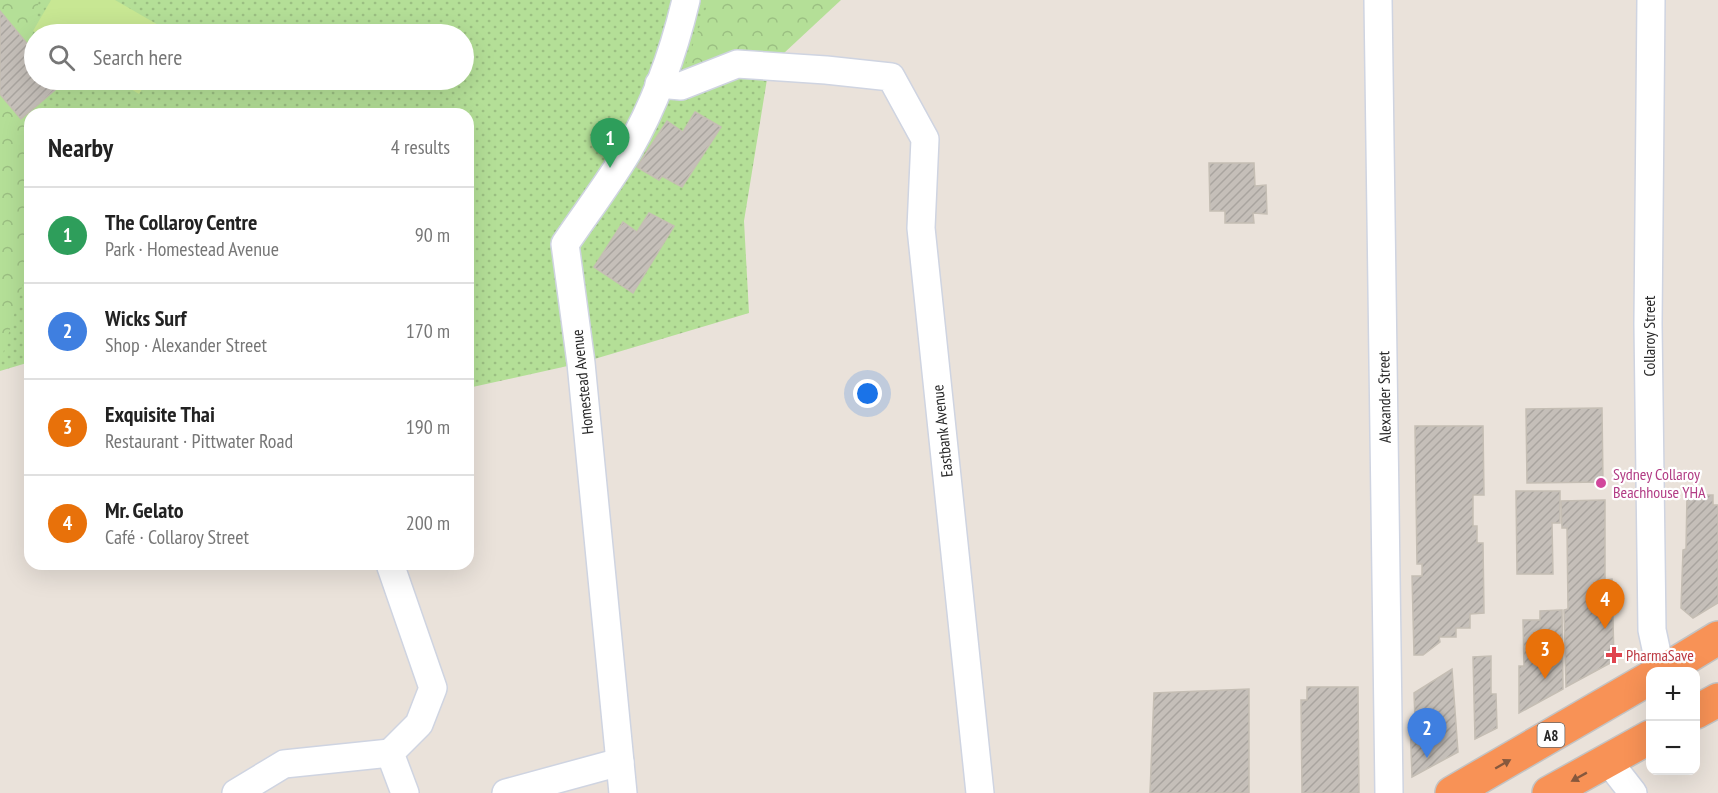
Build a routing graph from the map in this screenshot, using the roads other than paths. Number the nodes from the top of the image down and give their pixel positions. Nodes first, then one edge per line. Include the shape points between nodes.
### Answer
1 (686, 0) edge
2 (1378, 0) edge
3 (1651, 0) edge
4 (659, 84) junction
5 (392, 570) edge
6 (1718, 638) edge
7 (1661, 667) edge
8 (1670, 667) edge
9 (1646, 680) edge
10 (1718, 700) edge
11 (1700, 709) edge
12 (1646, 739) edge
13 (390, 753) junction
14 (1608, 761) junction
15 (620, 762) junction
16 (236, 793) edge
17 (405, 793) edge
18 (506, 793) edge
19 (623, 793) edge
20 (980, 793) edge
21 (1389, 793) edge
22 (1452, 793) edge
23 (1550, 793) edge
24 (1633, 793) edge

1 - 4 street, Homestead Avenue
2 - 21 street, Alexander Street
3 - 7 street, Collaroy Street via 1648,324 1652,630
4 - 15 street, Homestead Avenue via 628,151 565,244 581,363
4 - 20 street, Eastbank Avenue via 681,86 737,64 891,77 925,139 921,228
5 - 13 street via 433,688 419,724
6 - 8 highway
22 -> 9 highway, A8
10 - 11 highway
12 - 14 highway
13 - 16 street via 284,764
13 - 17 street
14 -> 23 highway
14 - 24 street
15 - 18 street
15 - 19 street, Homestead Avenue

